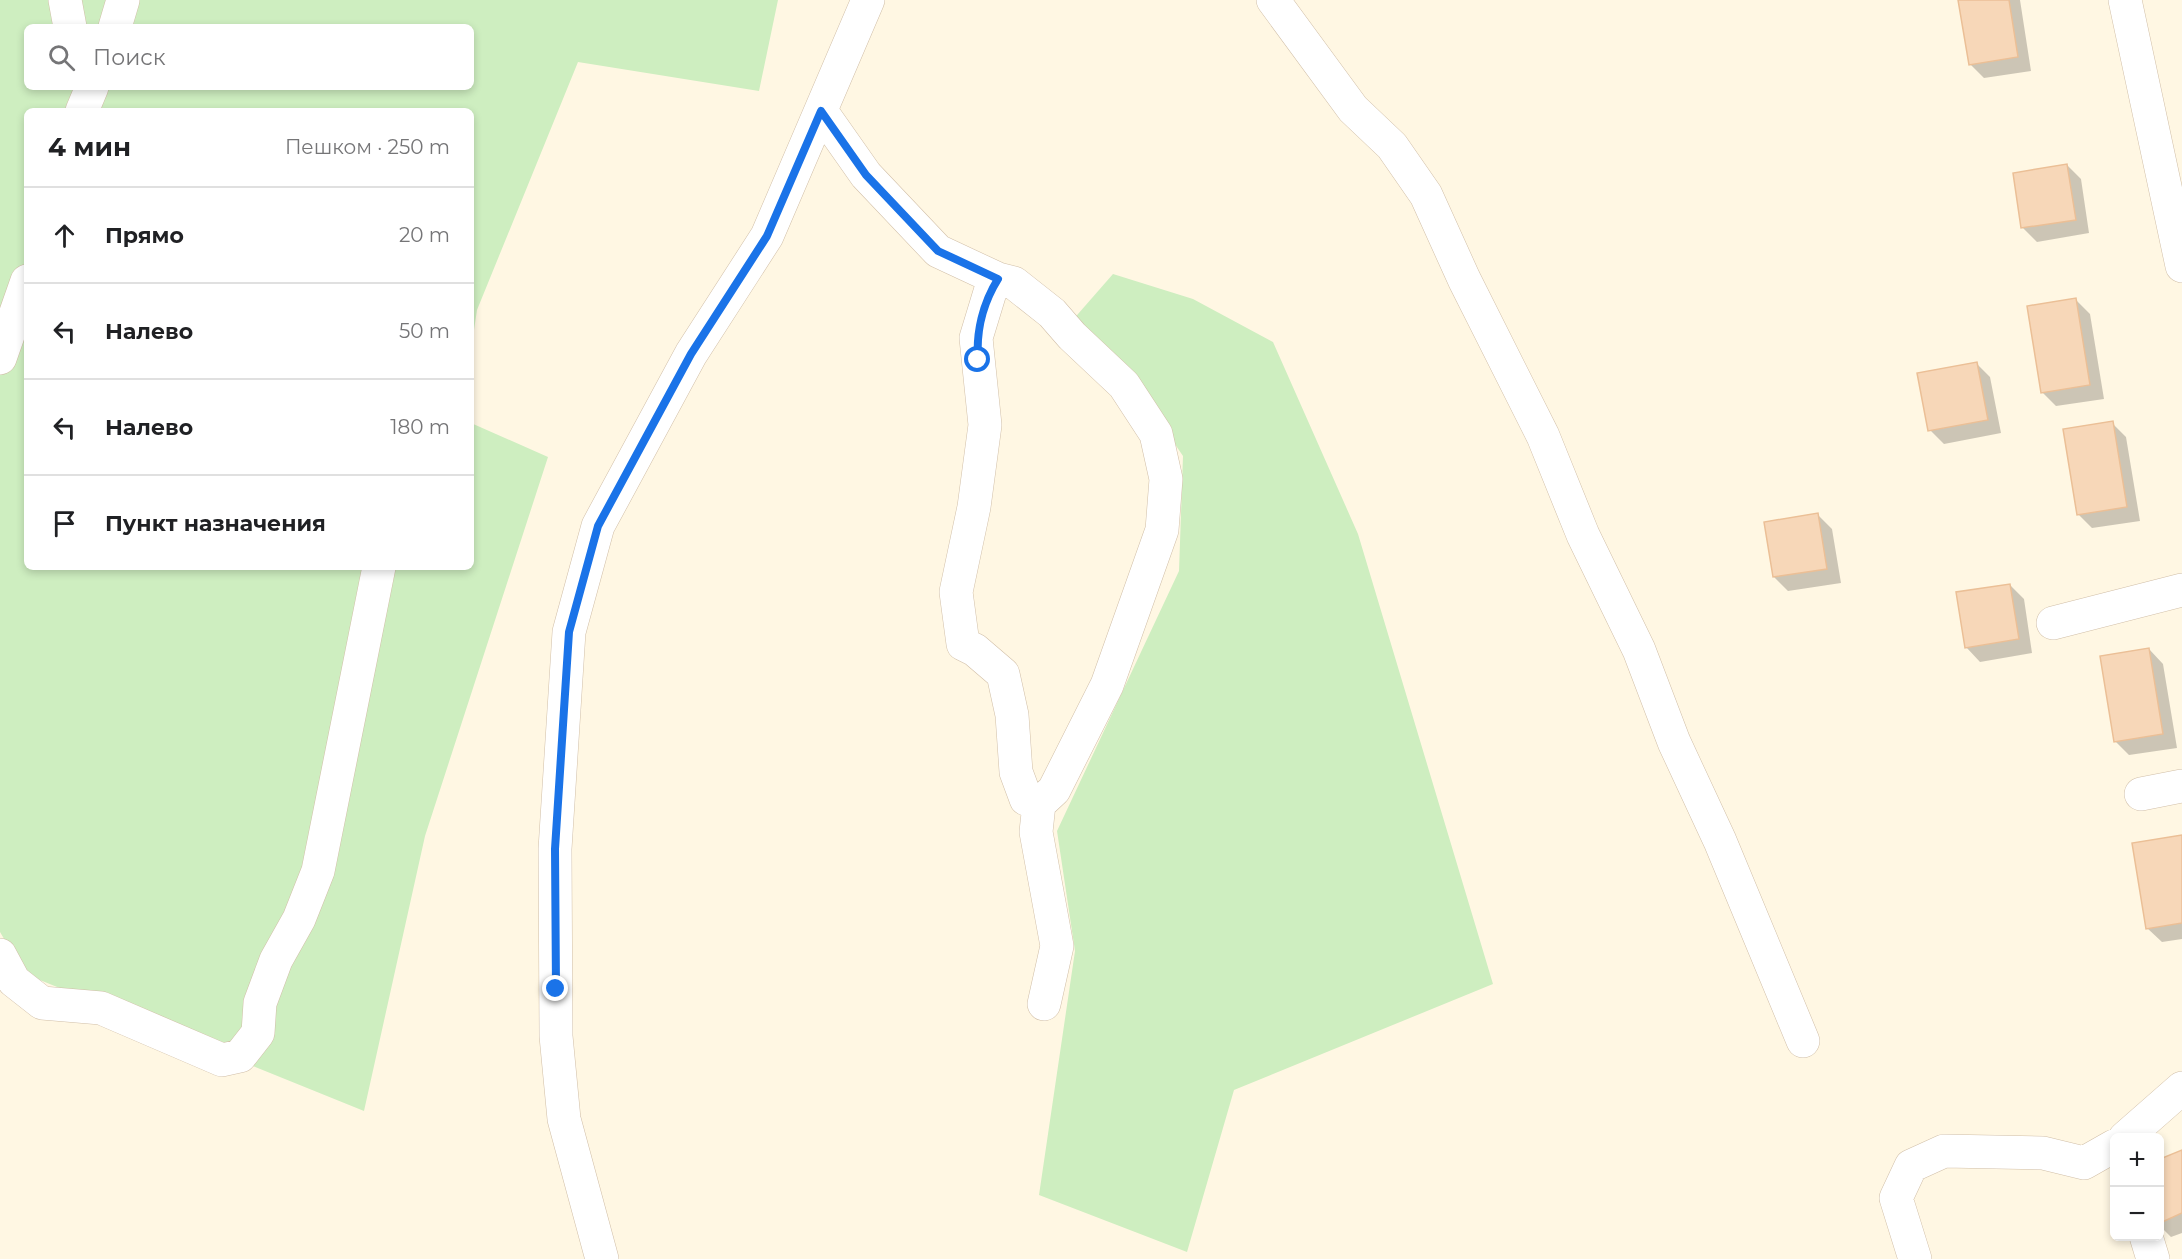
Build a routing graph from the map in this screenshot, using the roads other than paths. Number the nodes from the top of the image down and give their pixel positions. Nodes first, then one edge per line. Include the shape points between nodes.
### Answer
1 (65, 0) edge
2 (123, 0) edge
3 (868, 0) edge
4 (1274, 0) edge
5 (2125, 0) edge
6 (69, 24) edge
7 (116, 24) edge
8 (79, 90) edge
9 (91, 90) edge
10 (82, 108) edge
11 (83, 108) edge
12 (821, 111) junction
13 (2182, 266) edge
14 (998, 279) junction
15 (24, 290) edge
16 (0, 358) edge
17 (378, 570) edge
18 (2182, 590) edge
19 (2053, 623) dead end
20 (2182, 786) edge
21 (2141, 794) dead end
22 (1039, 804) junction
23 (0, 956) edge
24 (1044, 1004) dead end
25 (1803, 1041) dead end
26 (2182, 1088) edge
27 (2130, 1133) edge
28 (2110, 1149) edge
29 (2148, 1241) edge
30 (602, 1259) edge
31 (1915, 1259) edge
32 (2153, 1259) edge

1 - 6 street
2 - 7 street
3 - 12 street
4 - 25 street via 1353,109 1392,146 1426,195 1543,436 1583,535 1639,650 1674,742 1720,841
5 - 13 street
8 - 10 street
9 - 11 street
12 - 14 street via 866,175 938,251
12 - 30 street via 767,236 691,354 598,526 569,632 555,849 556,1036 564,1119
14 - 22 street via 976,338 985,425 974,507 956,592 963,644 1004,674 1016,772 1026,800
14 - 22 street via 1014,283 1052,313 1124,385 1156,434 1166,479 1162,530 1111,674 1054,790
15 - 16 street
17 - 23 street via 318,871 260,1003 258,1033 240,1056 222,1060 101,1008 42,1003 14,981
18 - 19 street
20 - 21 street
22 - 24 street via 1036,832 1057,946
26 - 27 street
28 - 31 street via 2084,1163 2043,1153 1944,1151 1911,1166 1896,1198
29 - 32 street

